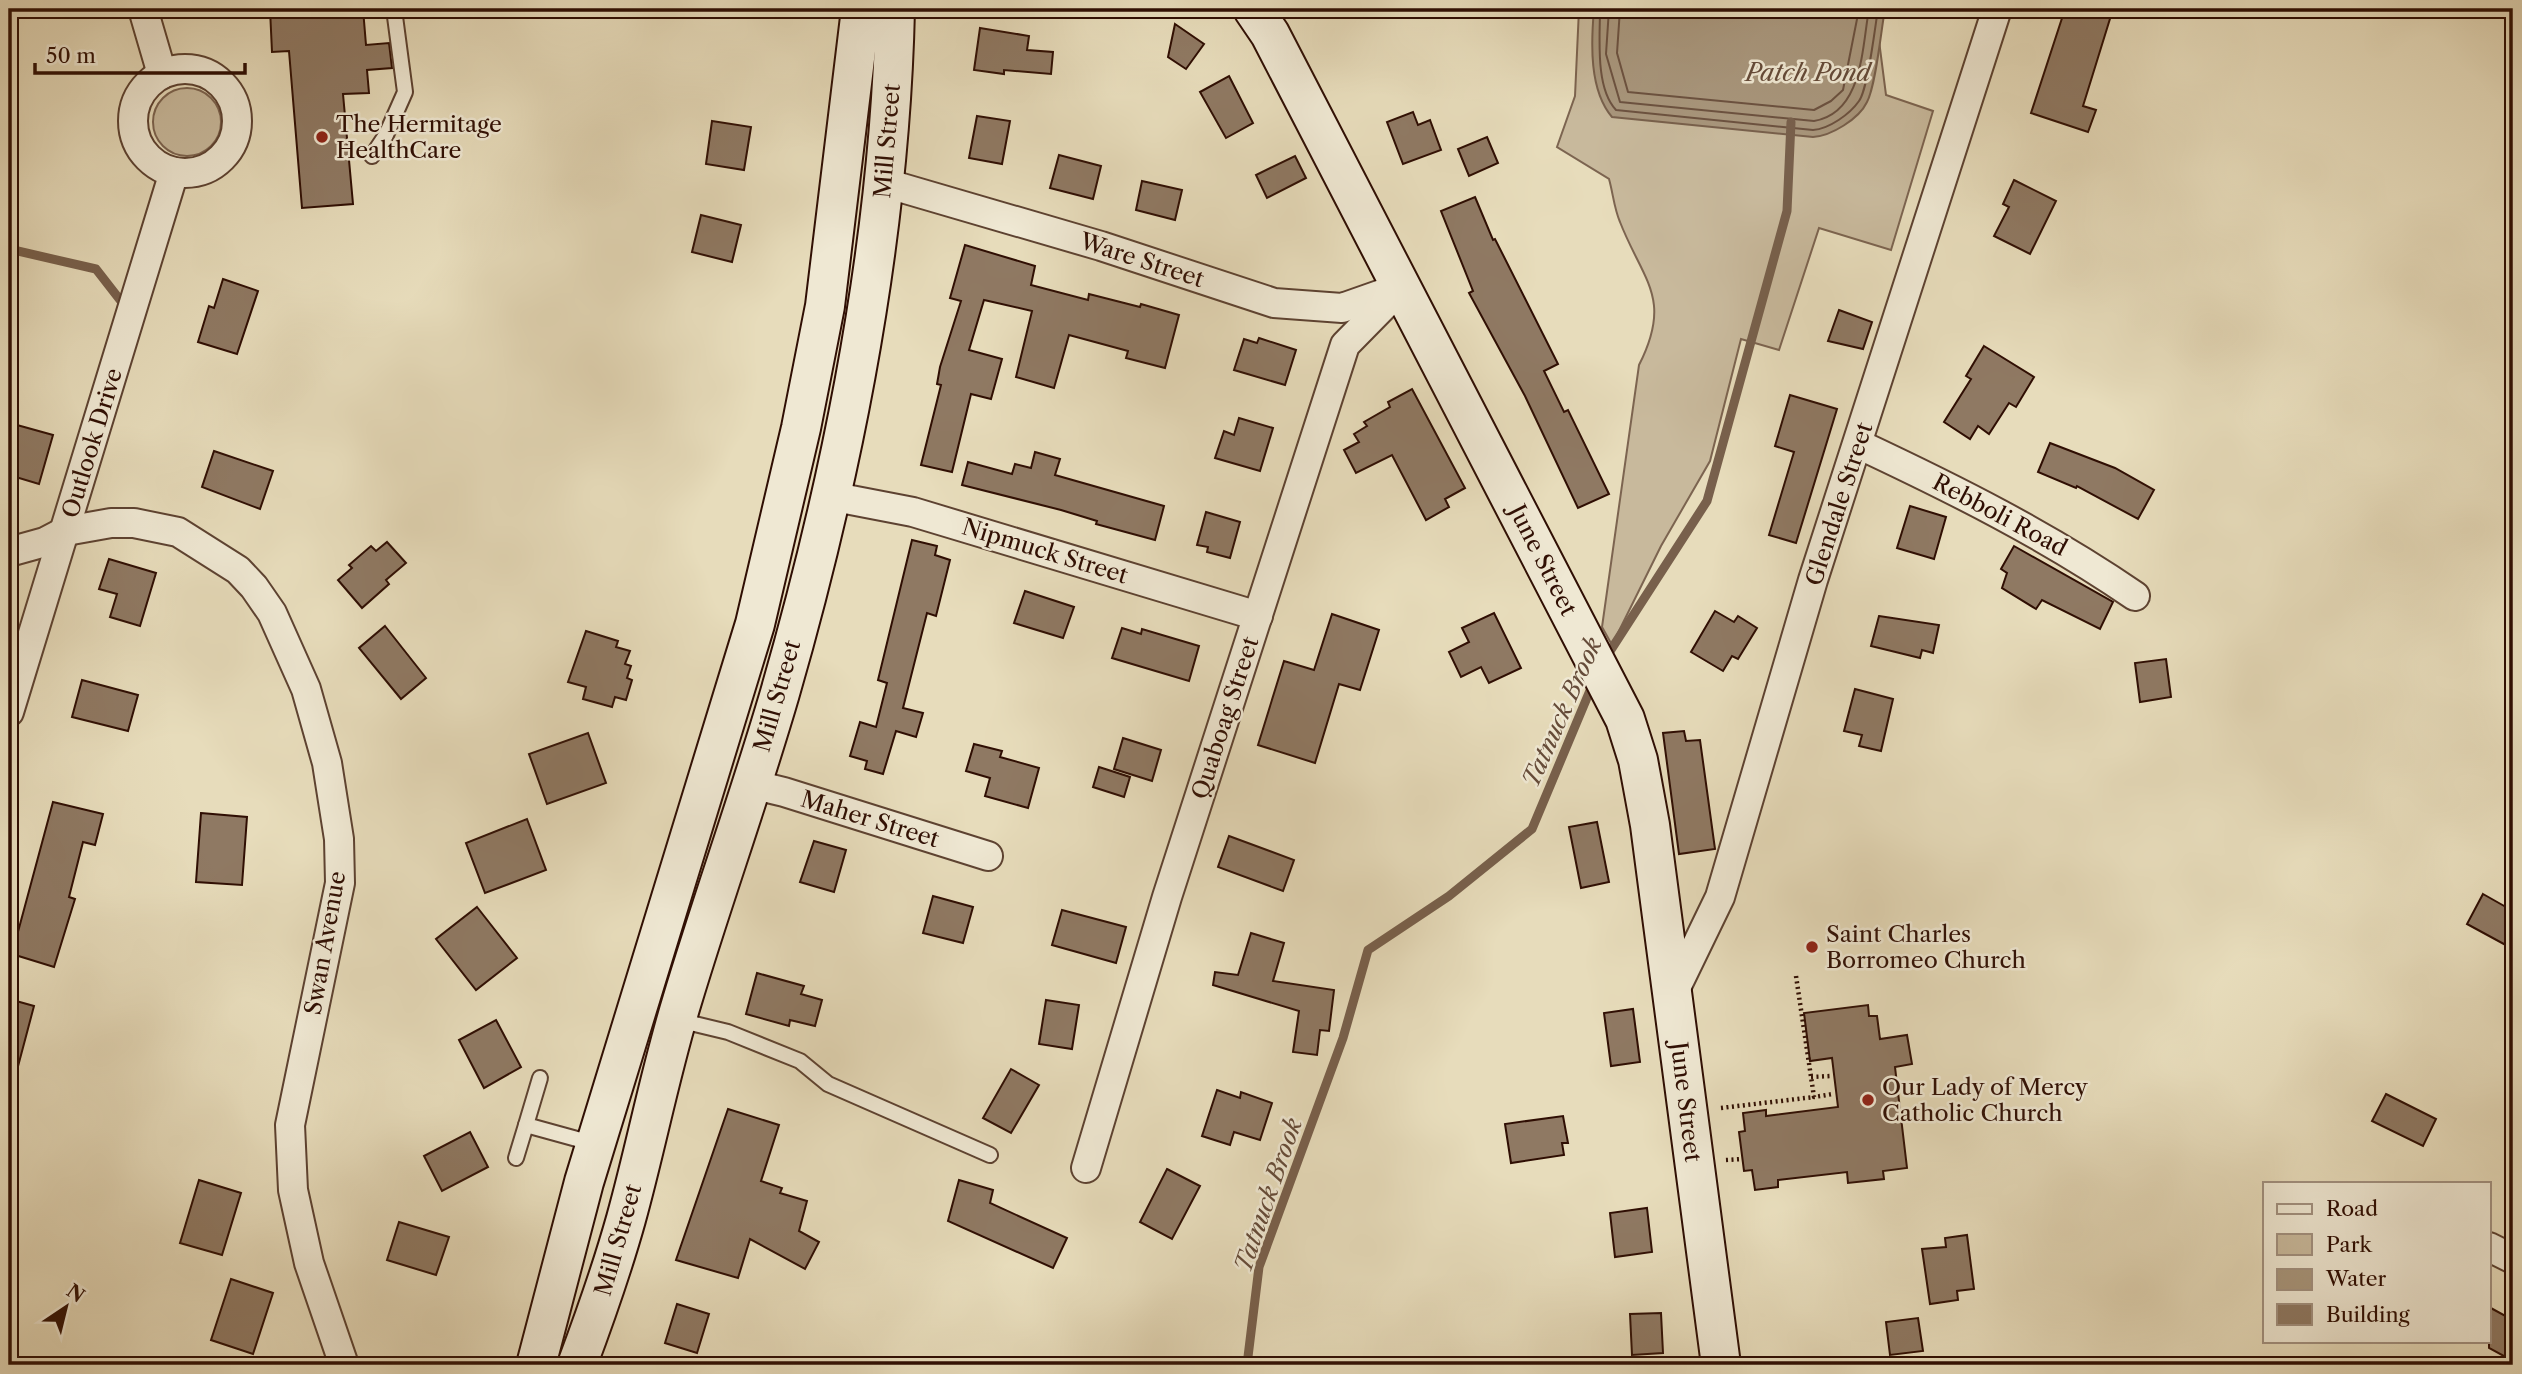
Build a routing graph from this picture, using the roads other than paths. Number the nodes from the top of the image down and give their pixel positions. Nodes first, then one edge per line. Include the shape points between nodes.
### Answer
1 (144, 9) edge
2 (394, 9) edge
3 (860, 9) edge
4 (895, 9) edge
5 (1253, 9) edge
6 (1997, 9) edge
7 (162, 74) junction
8 (372, 156) dead end
9 (174, 172) junction
10 (885, 183) junction
11 (1401, 288) junction
12 (1858, 444) junction
13 (831, 496) junction
14 (66, 531) junction
15 (9, 552) edge
16 (51, 573) junction
17 (2135, 596) dead end
18 (1258, 616) junction
19 (9, 705) edge
20 (9, 712) edge
21 (751, 784) junction
22 (988, 856) dead end
23 (1672, 996) junction
24 (676, 1020) junction
25 (540, 1078) dead end
26 (526, 1125) junction
27 (596, 1144) junction
28 (990, 1155) dead end
29 (516, 1158) dead end
30 (1086, 1168) dead end
31 (2490, 1248) edge
32 (2513, 1259) edge
33 (344, 1365) edge
34 (536, 1365) edge
35 (577, 1365) edge
36 (1721, 1365) edge

1 - 7 street
2 - 8 lane via 405,92
3 - 27 main road, Mill Street via 825,306 776,540
4 - 10 main road, Mill Street
5 - 11 main road, June Street
6 - 12 street, Glendale Street
7 - 9 street via 141,93 133,128 153,163
7 - 9 street via 183,69 208,74 228,91 237,113 235,136 224,157 194,173
9 - 14 street, Outlook Drive
10 - 11 street, Ware Street via 1274,303 1342,308
10 - 13 main road, Mill Street via 867,310
11 - 18 street, Quaboag Street via 1345,345
11 - 23 main road, June Street via 1625,719 1646,801
12 - 17 street, Rebboli Road via 2072,553
12 - 23 street, Glendale Street via 1720,897
13 - 18 street, Nipmuck Street via 913,512
13 - 21 main road, Mill Street
14 - 15 street, Swan Avenue
14 - 16 street, Outlook Drive
14 - 33 street, Swan Avenue via 134,523 199,543 238,570 262,597 306,689 327,763 340,839 340,883 290,1125 293,1190 312,1273
16 - 19 street
16 - 20 street, Outlook Drive
18 - 30 street, Quaboag Street
21 - 22 street, Maher Street
21 - 24 main road, Mill Street
23 - 36 main road, June Street
24 - 28 lane via 727,1032 800,1062 828,1084
24 - 35 main road, Mill Street via 626,1218
25 - 26 lane
26 - 27 lane
26 - 29 lane
27 - 34 main road, Mill Street
31 - 32 street

